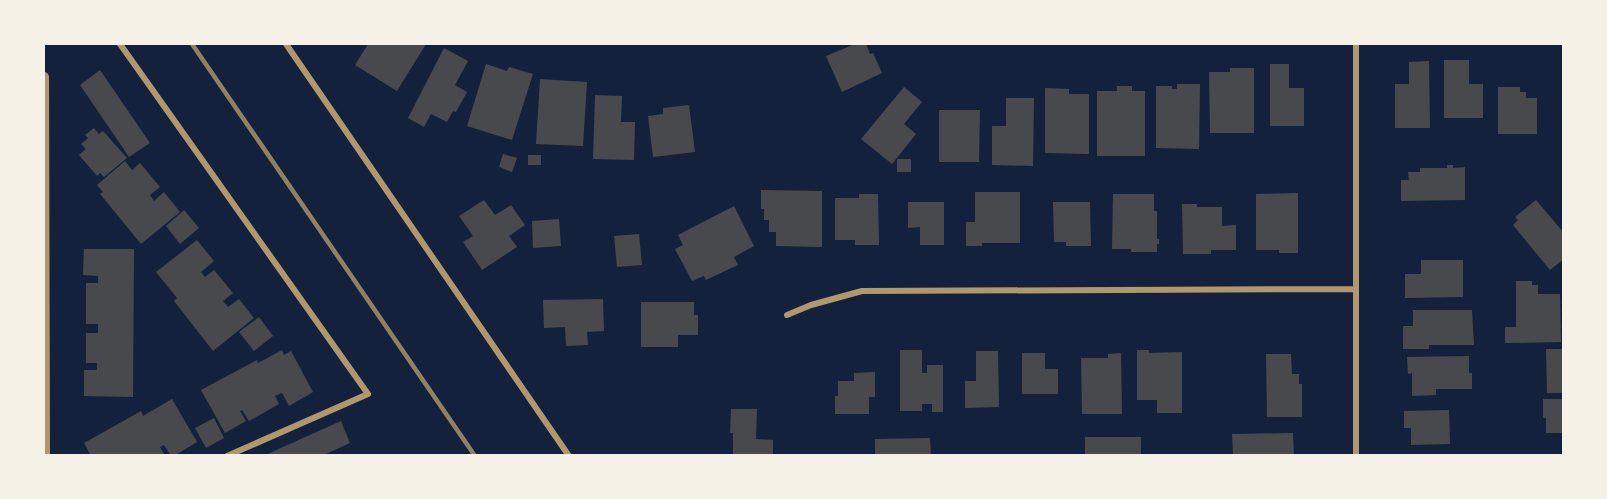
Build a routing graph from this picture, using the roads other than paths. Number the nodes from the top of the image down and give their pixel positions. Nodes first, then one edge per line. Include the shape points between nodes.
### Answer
1 (120, 44) edge
2 (286, 44) edge
3 (1356, 44) edge
4 (44, 76) edge
5 (1356, 289) junction
6 (787, 315) dead end
7 (44, 395) edge
8 (45, 456) edge
9 (226, 456) edge
10 (569, 456) edge
11 (1356, 456) edge

1 - 9 street via 368,394
2 - 10 street
3 - 5 street
4 - 7 street
5 - 6 street via 862,291 811,304
5 - 11 street
7 - 8 street

